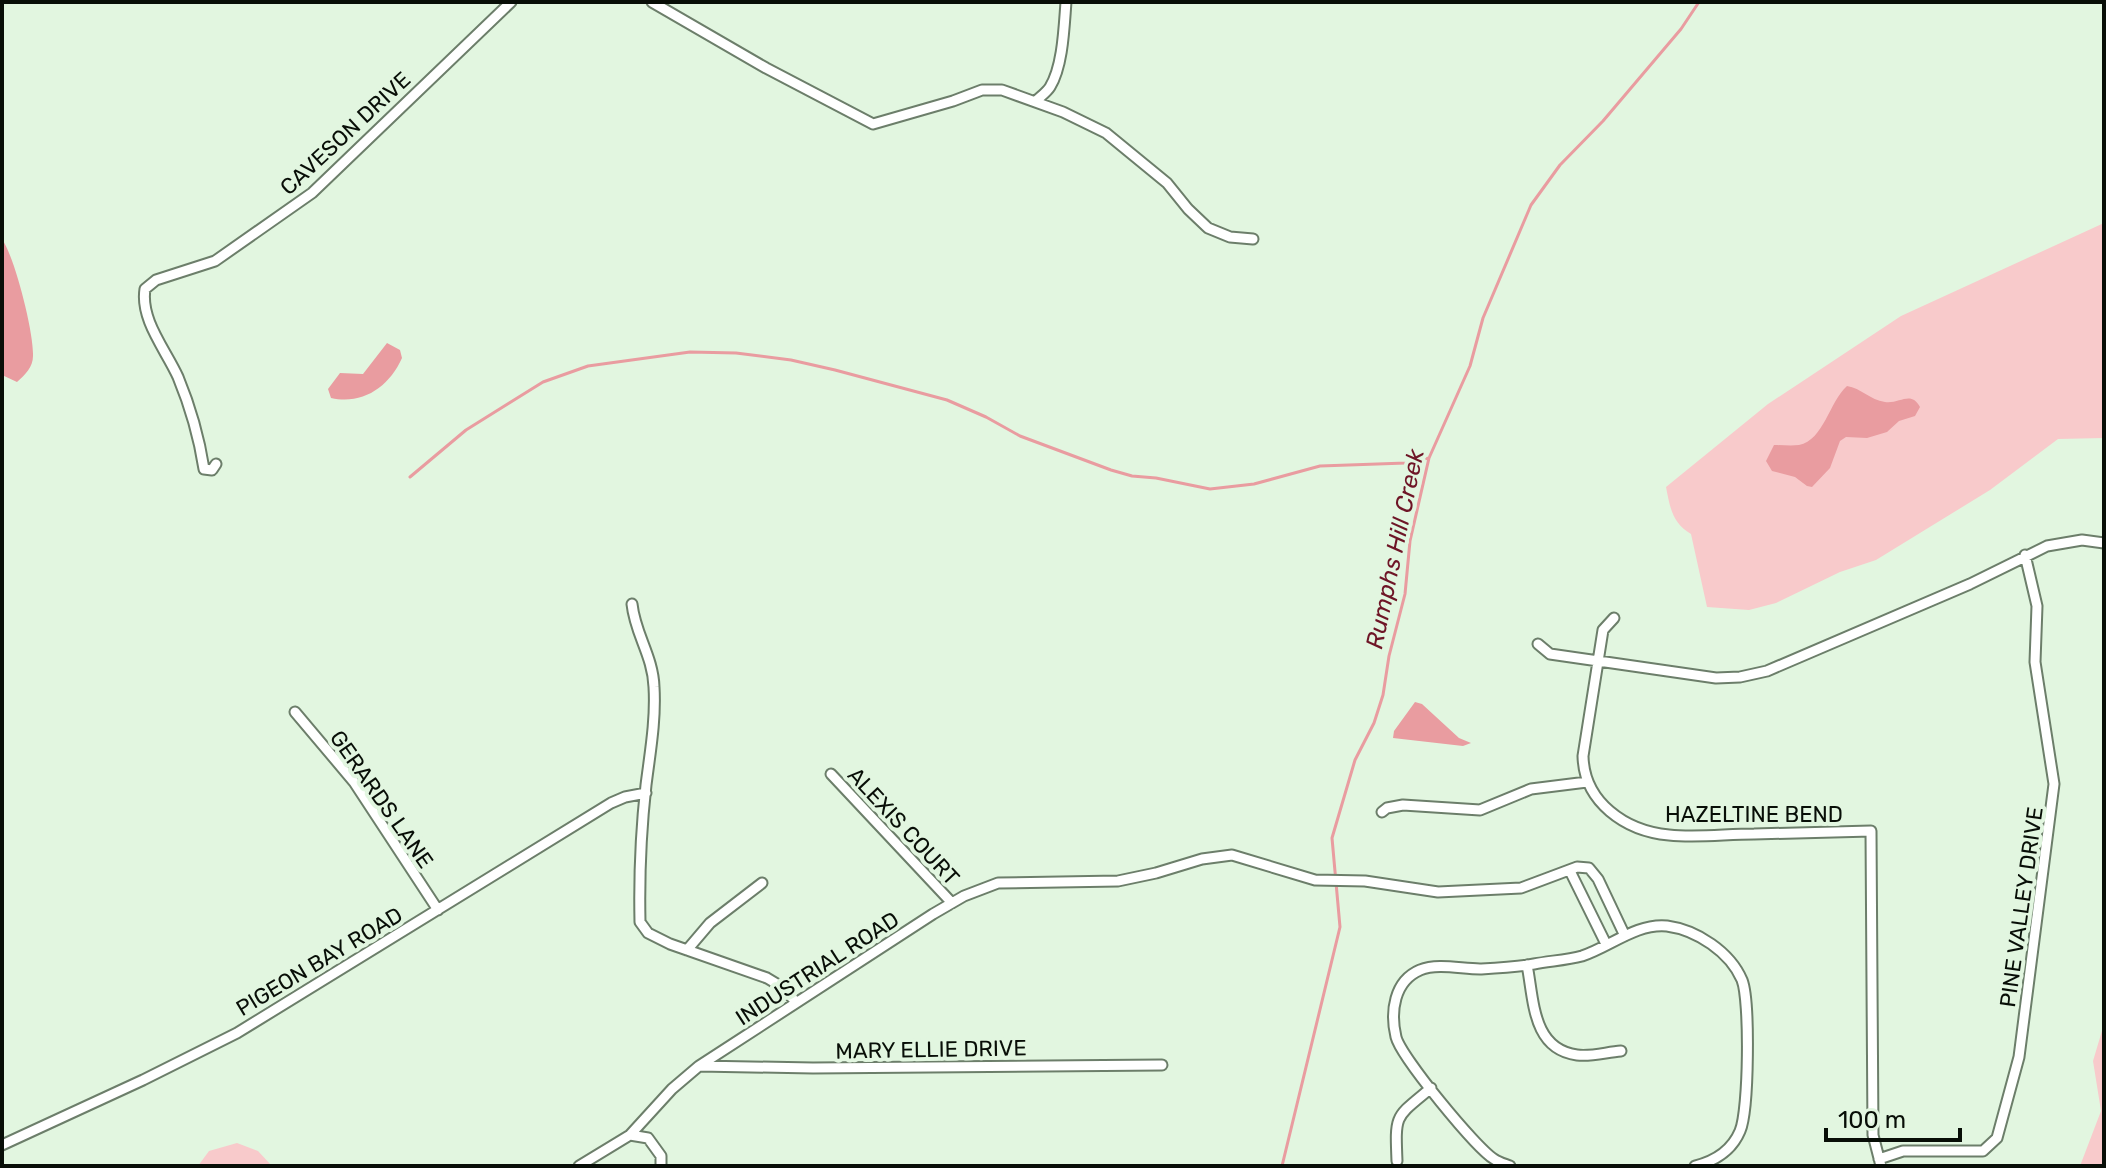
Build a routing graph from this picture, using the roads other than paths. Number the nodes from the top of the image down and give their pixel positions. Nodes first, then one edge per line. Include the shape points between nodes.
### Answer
1 (511, 2) edge
2 (652, 2) edge
3 (1066, 2) edge
4 (1036, 101) junction
5 (1253, 239) dead end
6 (216, 464) dead end
7 (2104, 543) edge
8 (2025, 555) junction
9 (632, 604) dead end
10 (1614, 618) dead end
11 (1538, 644) dead end
12 (1597, 662) junction
13 (295, 712) dead end
14 (831, 774) dead end
15 (1587, 782) junction
16 (646, 793) junction
17 (1382, 812) dead end
18 (1570, 871) junction
19 (762, 883) dead end
20 (952, 903) junction
21 (438, 910) junction
22 (1625, 936) junction
23 (1606, 944) junction
24 (687, 950) junction
25 (1527, 965) junction
26 (796, 1002) junction
27 (1621, 1051) dead end
28 (1162, 1065) dead end
29 (699, 1066) junction
30 (1431, 1088) junction
31 (630, 1135) junction
32 (2, 1145) edge
33 (1397, 1161) dead end
34 (1880, 1163) edge
35 (579, 1166) edge
36 (661, 1166) edge
37 (1510, 1166) edge
38 (1695, 1166) edge

1 - 6 street, CAVESON DRIVE via 312,193 215,261 156,280 145,289 144,305 193,417 204,469
2 - 4 street via 873,124 982,90
3 - 4 street via 1055,73 1050,88
4 - 5 street via 1106,133 1167,183 1208,228
7 - 8 street via 2082,540
8 - 12 street via 1767,671 1716,678
8 - 34 street, PINE VALLEY DRIVE via 2037,606 2035,662 2054,784 2019,1057 1997,1138 1988,1148 1903,1151
9 - 16 street via 654,682
10 - 12 street via 1603,630
11 - 12 street via 1550,654
12 - 15 street via 1583,756
13 - 21 street, GERARDS LANE via 354,782
14 - 20 street, ALEXIS COURT
15 - 17 street via 1531,789 1480,810 1403,805
15 - 34 street, HAZELTINE BEND via 1611,813 1628,824 1667,835 1871,831 1873,1135
16 - 21 street, PIGEON BAY ROAD via 618,799
16 - 24 street via 640,922 653,937
18 - 20 street, INDUSTRIAL ROAD via 1521,888 1438,892 1315,880 1232,855 1118,881 998,883
18 - 22 street via 1593,871
18 - 23 street
19 - 24 street via 710,923
20 - 26 street, INDUSTRIAL ROAD
21 - 32 street, PIGEON BAY ROAD via 219,1043
22 - 23 street
22 - 38 street via 1665,926 1688,932 1726,954 1743,982 1746,1096 1741,1130 1728,1151
23 - 25 street via 1582,956
24 - 26 street via 767,978
25 - 27 street via 1539,1028 1549,1042 1580,1055
25 - 30 street via 1428,967 1409,975 1395,996 1396,1039
26 - 29 street, INDUSTRIAL ROAD
28 - 29 street, MARY ELLIE DRIVE
29 - 31 street, INDUSTRIAL ROAD
30 - 33 street via 1400,1114
30 - 37 street via 1479,1146
31 - 35 street, INDUSTRIAL ROAD
31 - 36 street via 648,1138 661,1156

